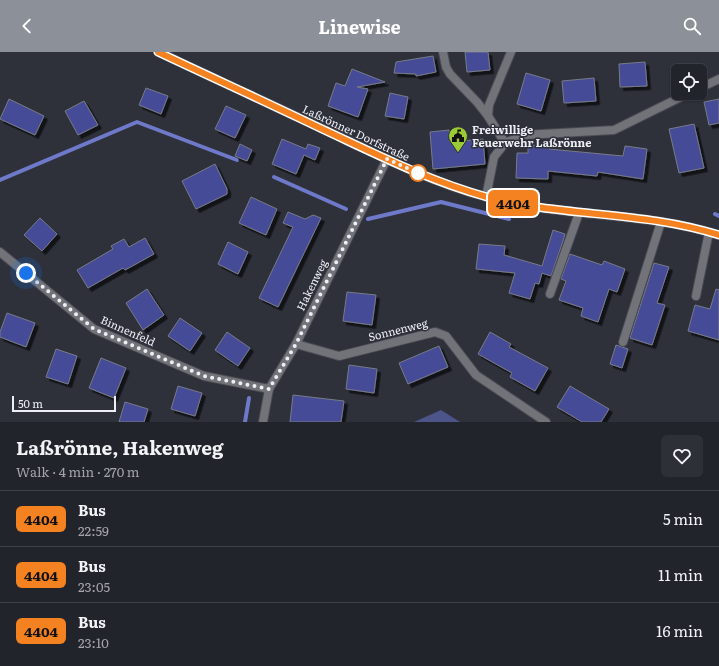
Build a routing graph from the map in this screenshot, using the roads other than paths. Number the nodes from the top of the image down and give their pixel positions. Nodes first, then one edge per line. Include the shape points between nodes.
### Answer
1 (158, 52) edge
2 (443, 52) edge
3 (511, 52) edge
4 (719, 79) edge
5 (707, 85) edge
6 (675, 100) edge
7 (488, 116) junction
8 (505, 143) junction
9 (387, 159) junction
10 (486, 197) junction
11 (580, 213) junction
12 (661, 222) junction
13 (709, 232) junction
14 (719, 235) edge
15 (0, 252) edge
16 (550, 294) dead end
17 (696, 296) dead end
18 (623, 342) dead end
19 (296, 344) junction
20 (269, 389) junction
21 (263, 422) edge
22 (546, 422) edge

1 - 9 street, Laßrönner Dorfstraße
2 - 7 street via 450,74
3 - 7 street via 489,104
4 - 5 street
6 - 8 street via 614,130 524,134
7 - 8 street
8 - 10 street via 494,157
9 - 10 street, Laßrönner Dorfstraße via 413,172
9 - 19 street, Hakenweg
10 - 11 street, Laßrönner Dorfstraße
11 - 12 street, Laßrönner Dorfstraße
11 - 16 street
12 - 13 street, Laßrönner Dorfstraße
12 - 18 street
13 - 14 street, Laßrönner Dorfstraße
13 - 17 street
15 - 20 street, Binnenfeld via 94,329 204,376
19 - 20 street, Hakenweg
19 - 22 street, Sonnenweg via 339,356 435,332 446,336 476,375
20 - 21 street, Hakenweg

